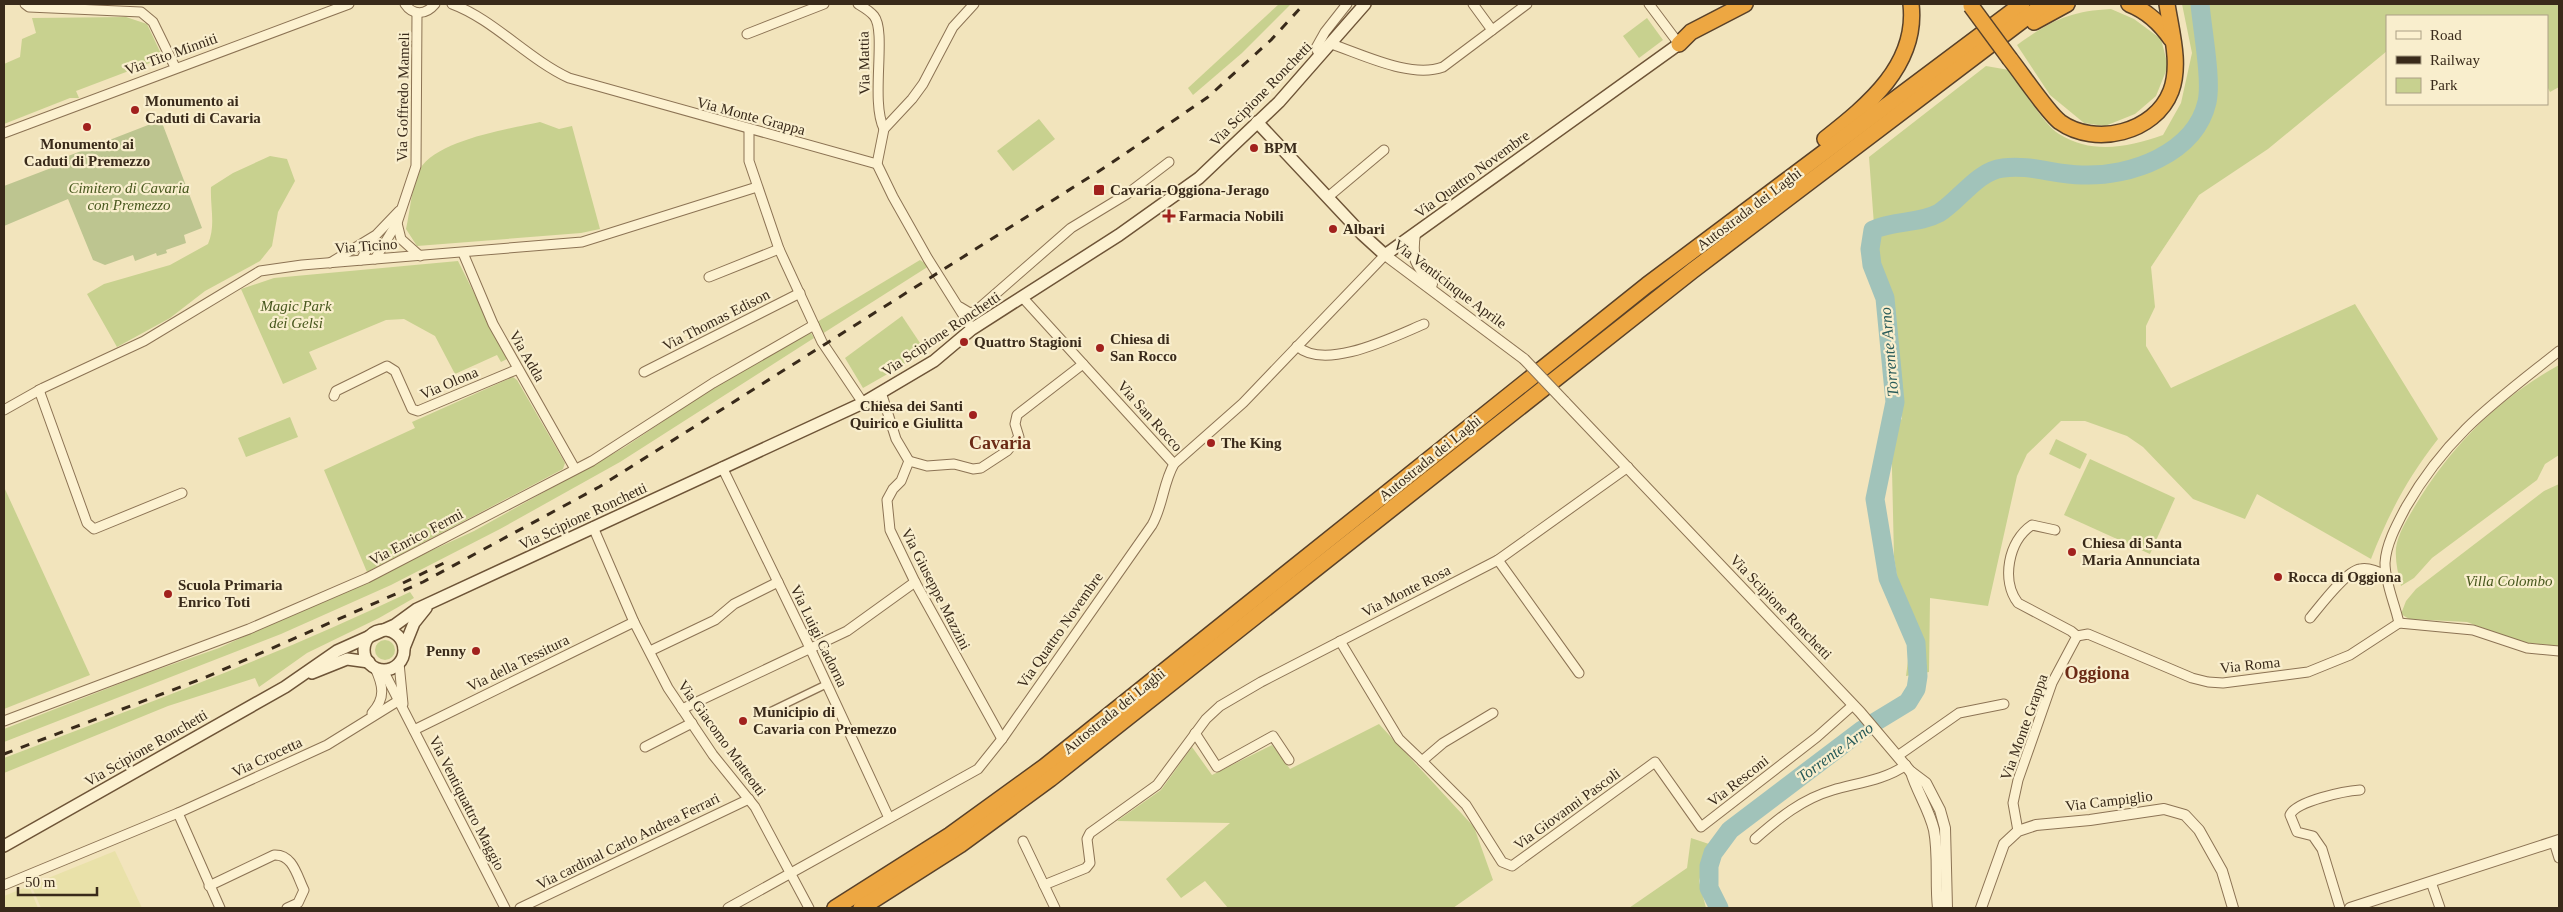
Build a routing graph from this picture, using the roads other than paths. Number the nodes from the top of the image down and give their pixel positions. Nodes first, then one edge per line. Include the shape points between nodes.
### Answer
1 (25, 4) edge
2 (349, 4) edge
3 (404, 4) edge
4 (435, 4) edge
5 (452, 4) edge
6 (824, 4) edge
7 (858, 4) edge
8 (974, 4) edge
9 (1347, 4) edge
10 (1365, 4) edge
11 (1473, 4) edge
12 (1527, 4) edge
13 (1649, 4) edge
14 (1911, 4) edge
15 (2022, 4) edge
16 (2044, 4) edge
17 (2066, 4) edge
18 (2129, 4) edge
19 (2167, 4) edge
20 (1971, 5) edge
21 (1739, 7) edge
22 (417, 13) junction
23 (1492, 30) junction
24 (747, 34) dead end
25 (2173, 42) junction
26 (1331, 44) junction
27 (1679, 44) junction
28 (1320, 56) junction
29 (175, 67) junction
30 (1258, 122) junction
31 (750, 129) junction
32 (884, 129) junction
33 (4, 132) edge
34 (1384, 150) dead end
35 (1842, 156) junction
36 (1169, 162) dead end
37 (877, 164) junction
38 (757, 187) junction
39 (1328, 198) junction
40 (401, 209) junction
41 (398, 223) junction
42 (1414, 234) junction
43 (376, 235) junction
44 (779, 249) junction
45 (462, 253) junction
46 (1385, 255) junction
47 (420, 256) junction
48 (375, 259) junction
49 (361, 260) junction
50 (330, 262) junction
51 (709, 277) dead end
52 (1648, 285) junction
53 (800, 293) junction
54 (1023, 298) junction
55 (954, 302) junction
56 (1450, 302) junction
57 (814, 324) junction
58 (1424, 324) dead end
59 (972, 329) junction
60 (1297, 346) junction
61 (2559, 351) edge
62 (1083, 364) junction
63 (518, 368) junction
64 (644, 372) dead end
65 (39, 390) junction
66 (881, 392) junction
67 (334, 396) dead end
68 (862, 403) junction
69 (4, 410) edge
70 (908, 461) junction
71 (1174, 464) junction
72 (1628, 467) junction
73 (722, 468) junction
74 (575, 469) junction
75 (182, 493) dead end
76 (593, 527) junction
77 (2055, 530) dead end
78 (1498, 560) junction
79 (2386, 576) junction
80 (778, 582) junction
81 (914, 582) junction
82 (431, 604) junction
83 (2310, 618) dead end
84 (634, 622) junction
85 (2399, 622) junction
86 (375, 632) junction
87 (2077, 636) junction
88 (1340, 641) junction
89 (404, 648) junction
90 (810, 648) junction
91 (650, 651) junction
92 (2559, 651) edge
93 (399, 663) junction
94 (376, 667) junction
95 (1579, 673) dead end
96 (303, 676) junction
97 (827, 684) junction
98 (398, 701) junction
99 (2004, 704) dead end
100 (1856, 708) junction
101 (682, 709) junction
102 (404, 710) junction
103 (769, 712) dead end
104 (1493, 713) dead end
105 (365, 720) junction
106 (4, 721) edge
107 (692, 723) junction
108 (414, 730) junction
109 (1195, 733) junction
110 (1002, 739) junction
111 (645, 746) dead end
112 (1898, 755) junction
113 (1289, 760) dead end
114 (1422, 761) junction
115 (1655, 762) joint
116 (1908, 768) junction
117 (2360, 790) dead end
118 (748, 799) junction
119 (178, 813) junction
120 (889, 818) junction
121 (2018, 831) junction
122 (1755, 839) dead end
123 (1022, 841) dead end
124 (2557, 841) edge
125 (4, 846) edge
126 (2559, 858) edge
127 (791, 873) junction
128 (2431, 882) junction
129 (4, 885) edge
130 (1044, 885) junction
131 (209, 886) junction
132 (808, 906) edge
133 (220, 908) edge
134 (287, 908) edge
135 (505, 908) edge
136 (520, 908) edge
137 (728, 908) edge
138 (835, 908) edge
139 (860, 908) edge
140 (1055, 908) edge
141 (1938, 908) edge
142 (1947, 908) edge
143 (1981, 908) edge
144 (2233, 908) edge
145 (2340, 908) edge
146 (2350, 908) edge
147 (2440, 908) edge

1 - 29 street via 29,8 141,12 154,22
2 - 29 street, Via Tito Minniti
3 - 22 street
4 - 22 street via 430,10
5 - 31 street, Via Monte Grappa via 569,78
6 - 24 street
7 - 32 street, Via Mattia via 875,17 879,36 878,112
8 - 32 street via 953,27 912,99
9 - 28 street via 1316,48
10 - 26 main road, Via Scipione Ronchetti
11 - 23 street
12 - 23 street
13 - 27 street
14 - 52 highway via 1907,46 1890,77 1866,107 1713,228
15 - 52 highway, Autostrada dei Laghi
16 - 35 highway, Autostrada dei Laghi
17 - 35 highway via 2029,25
18 - 25 highway via 2140,8 2163,27
19 - 25 highway
20 - 25 highway, bridge via 2058,121 2073,130 2101,136 2128,130 2147,120 2165,102 2173,80
21 - 27 highway via 1691,32
22 - 40 street, Via Goffredo Mameli via 416,166
23 - 26 street via 1435,70 1405,69
26 - 28 main road, Via Scipione Ronchetti
27 - 42 main road, Via Quattro Novembre
28 - 30 main road, Via Scipione Ronchetti
29 - 33 street, Via Tito Minniti
30 - 39 main road, Via Venticinque Aprile
30 - 54 main road, Via Scipione Ronchetti via 1199,178
31 - 37 street, Via Monte Grappa
31 - 38 street via 748,155
32 - 37 street
34 - 39 street
35 - 139 highway, Autostrada dei Laghi via 1454,457 1050,779 960,845
36 - 55 street via 1127,194 1071,228 976,311 964,311
37 - 55 street
38 - 44 street
38 - 45 street, Via Ticino via 582,242
39 - 46 main road, Via Venticinque Aprile
40 - 41 street, Via Goffredo Mameli
40 - 43 street, Via Goffredo Mameli
41 - 47 street via 401,239
41 - 48 street, Via Goffredo Mameli
42 - 46 main road, Via Quattro Novembre
42 - 56 street via 1412,249 1415,262
43 - 49 street, Via Goffredo Mameli
43 - 50 street, Via Goffredo Mameli
44 - 51 street
44 - 53 street
45 - 47 street, Via Ticino
45 - 63 street, Via Adda via 493,324
46 - 56 street, Via Venticinque Aprile
46 - 60 street, Via Quattro Novembre
47 - 48 street, Via Ticino
48 - 49 street, Via Ticino
49 - 50 street, Via Ticino
50 - 65 street, Via Ticino via 260,271 144,341
52 - 138 highway, Autostrada dei Laghi via 1044,766 950,835
53 - 57 street
53 - 64 street, Via Thomas Edison
54 - 59 main road, Via Scipione Ronchetti
54 - 62 street, Via San Rocco
55 - 59 street
56 - 72 street, Via Venticinque Aprile, bridge via 1524,358
57 - 68 street via 822,342
57 - 74 street, Via Enrico Fermi
58 - 60 street via 1340,354 1317,355 1302,351
59 - 66 main road, Via Scipione Ronchetti via 934,361
60 - 71 street, Via Quattro Novembre via 1243,403
61 - 79 street via 2472,420 2432,465 2394,531 2386,556
62 - 70 street via 1017,415 1015,424 1019,437 1016,442 981,468 954,464 927,466
62 - 71 street, Via San Rocco
63 - 67 street, Via Olona via 418,411 412,410 395,371 387,366 336,391
63 - 74 street, Via Adda
65 - 69 street, Via Ticino
65 - 75 street via 88,524 94,529
66 - 68 main road, Via Scipione Ronchetti
66 - 70 street via 896,439
68 - 73 main road, Via Scipione Ronchetti
70 - 81 street, Via Giuseppe Mazzini via 887,506 890,530
71 - 110 street, Via Quattro Novembre via 1152,525
72 - 78 street, Via Monte Rosa
72 - 100 street, Via Scipione Ronchetti
73 - 76 main road, Via Scipione Ronchetti
73 - 80 street, Via Luigi Cadorna
74 - 106 street, Via Enrico Fermi via 352,584 249,629
76 - 82 main road, Via Scipione Ronchetti
76 - 84 street, Via Giacomo Matteotti
77 - 87 street via 2032,525 2025,530 2015,547 2007,576 2018,603
78 - 88 street, Via Monte Rosa
78 - 95 street
79 - 83 street via 2360,568
79 - 85 street
80 - 90 street, Via Luigi Cadorna
80 - 91 street via 734,604 715,620
81 - 90 street via 847,631
81 - 110 street, Via Giuseppe Mazzini
82 - 86 main road, Via Scipione Ronchetti
82 - 89 main road, Via Scipione Ronchetti via 416,618
84 - 91 street, Via Giacomo Matteotti
84 - 108 street, Via della Tessitura
85 - 87 street, Via Roma via 2350,655 2308,672 2216,683 2192,678 2088,634
85 - 92 street via 2473,630 2527,648
86 - 89 main road via 395,633
86 - 94 main road via 365,646
86 - 96 main road, Via Scipione Ronchetti via 326,658
87 - 121 street, Via Monte Grappa via 2052,683 2018,780 2013,804
88 - 109 street, Via Monte Rosa via 1234,697 1206,719
88 - 114 street, Via Giovanni Pascoli via 1399,739
89 - 93 main road
90 - 97 street, Via Luigi Cadorna
90 - 101 street
91 - 101 street, Via Giacomo Matteotti
93 - 94 main road via 393,668
93 - 102 street, Via Ventiquattro Maggio
94 - 96 main road, Via Scipione Ronchetti via 346,659
94 - 98 street, Via Ventiquattro Maggio
94 - 105 street, Via Crocetta via 383,692 378,706
96 - 125 main road, Via Scipione Ronchetti
97 - 103 street
97 - 120 street, Via Luigi Cadorna
98 - 102 street, Via Ventiquattro Maggio
98 - 105 street, Via Crocetta
99 - 112 street via 1959,713
100 - 112 street, Via Scipione Ronchetti
100 - 115 street, Via Resconi via 1701,826
101 - 107 street, Via Giacomo Matteotti
102 - 108 street, Via Ventiquattro Maggio
104 - 114 street via 1443,743
105 - 119 street, Via Crocetta via 327,745
107 - 111 street
107 - 118 street, Via Giacomo Matteotti
108 - 135 street, Via Ventiquattro Maggio
109 - 113 street via 1218,767 1273,736
109 - 130 street, Via Monte Rosa via 1157,785 1090,833 1087,839 1090,863 1086,868
110 - 120 street, Via Quattro Novembre via 978,769
112 - 116 street, Via Scipione Ronchetti
114 - 115 street, Via Giovanni Pascoli via 1466,805 1502,862 1512,866
116 - 122 street via 1807,800 1786,812
116 - 141 street, Via Scipione Ronchetti via 1934,831
116 - 142 street, Via Scipione Ronchetti via 1926,783 1940,810 1947,851
117 - 145 street via 2344,791 2301,806 2290,815 2297,832 2313,836 2322,848
118 - 127 street, Via Giacomo Matteotti
118 - 136 street, Via cardinal Carlo Andrea Ferrari
119 - 129 street, Via Crocetta
119 - 131 street
120 - 127 street, Via Quattro Novembre
121 - 143 street via 2004,844
121 - 144 street, Via Campiglio via 2036,824 2175,810 2184,814 2199,830 2222,871
123 - 130 street
124 - 126 street
124 - 128 street
127 - 132 street, Via Giacomo Matteotti
127 - 137 street, Via Quattro Novembre
128 - 146 street
128 - 147 street
130 - 140 street
131 - 133 street
131 - 134 street via 281,854 289,858 304,890 298,903

